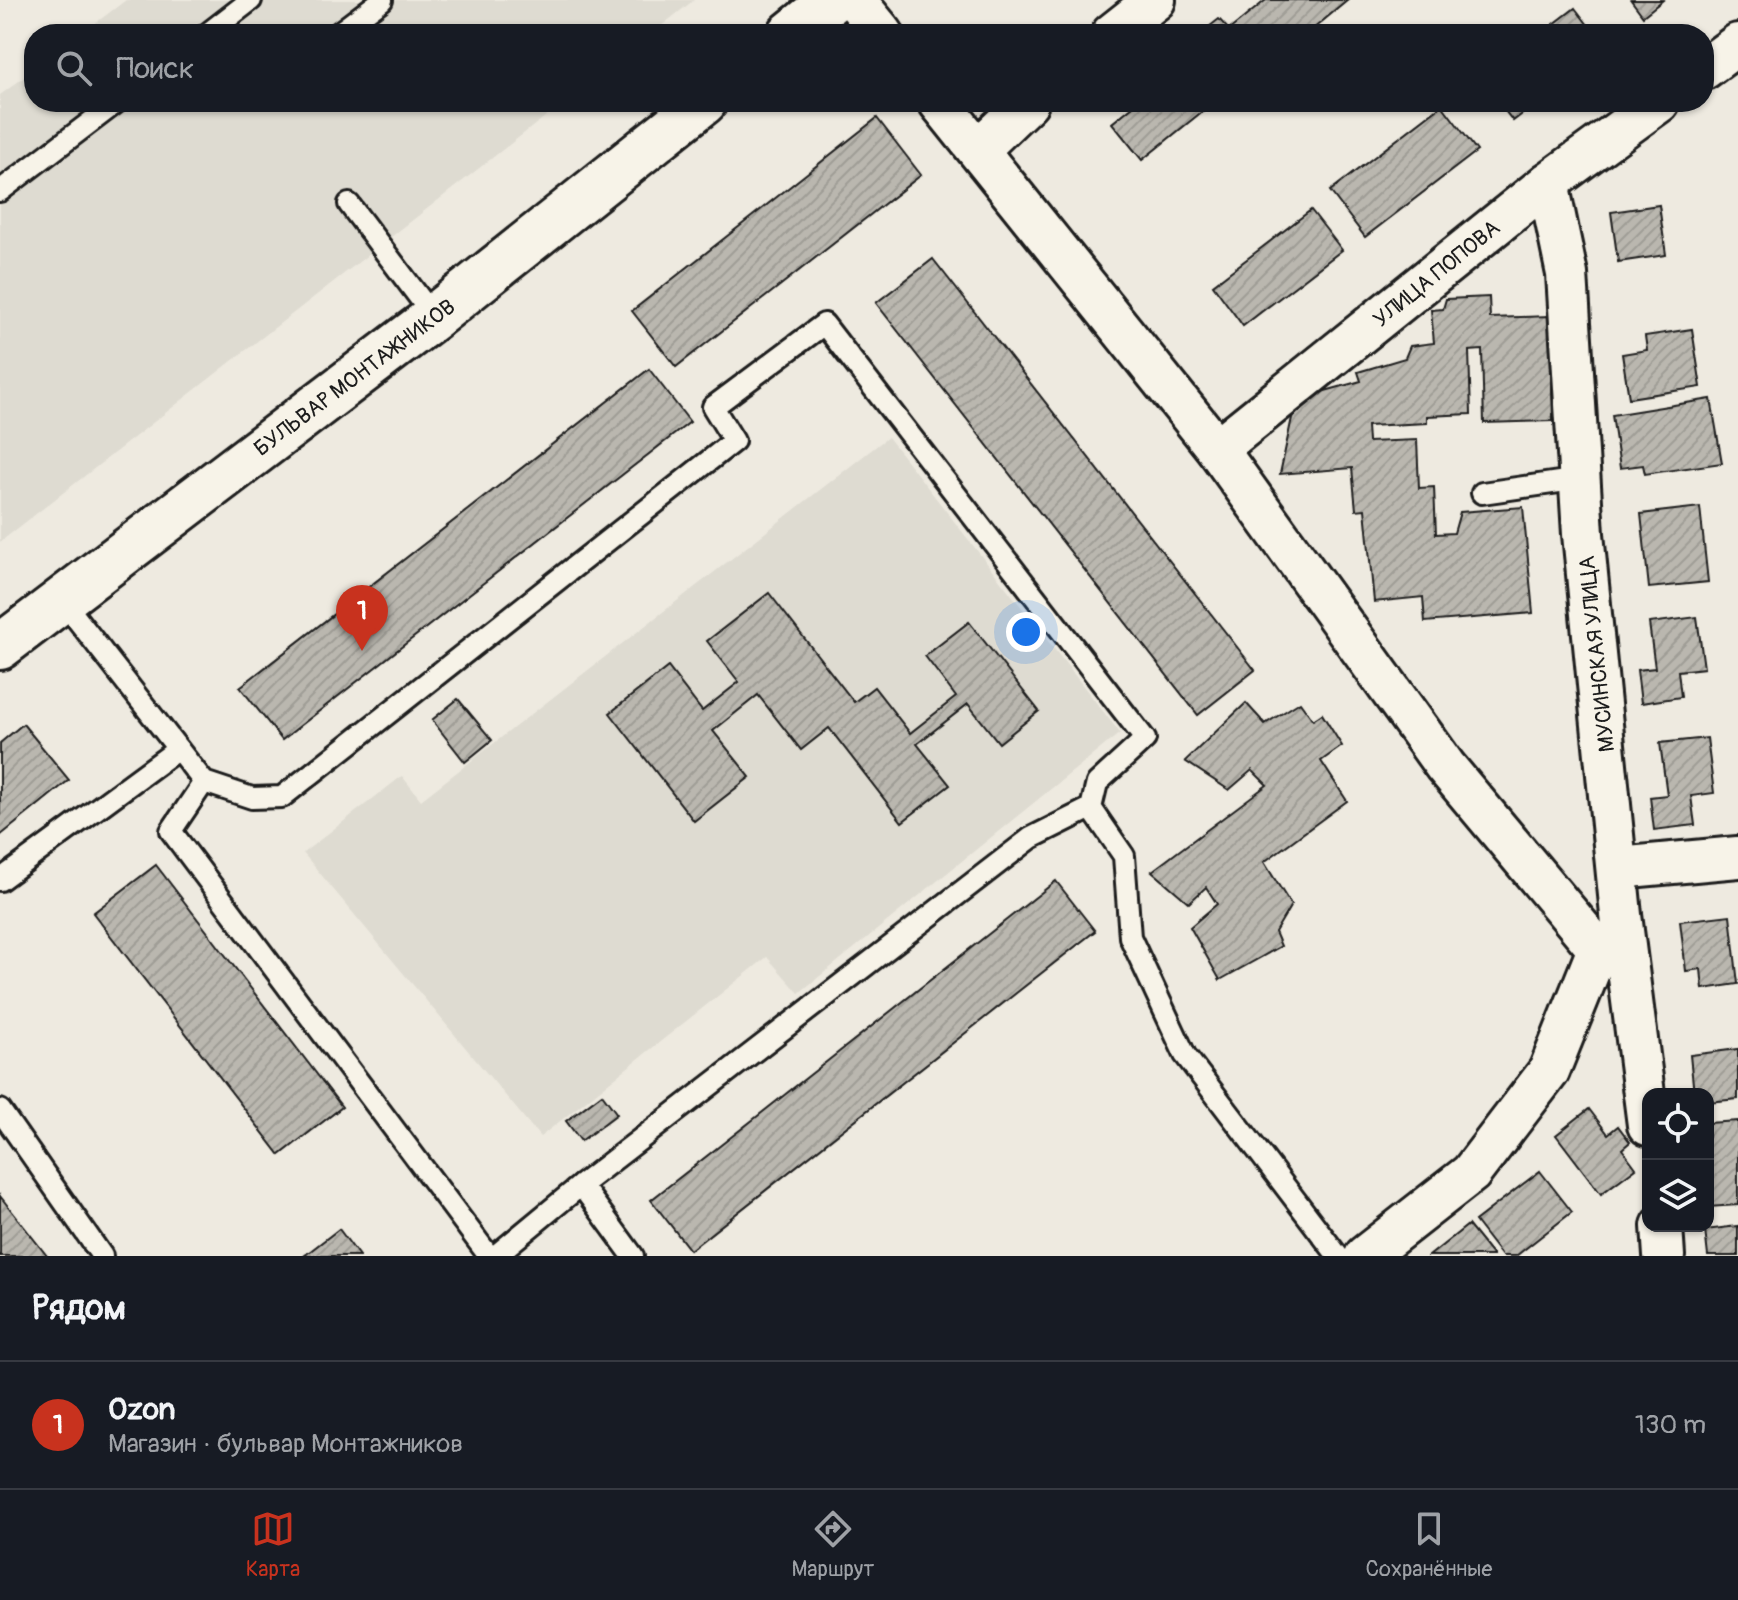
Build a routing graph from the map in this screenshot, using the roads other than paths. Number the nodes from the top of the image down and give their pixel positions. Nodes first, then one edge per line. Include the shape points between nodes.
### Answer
1 (251, 0) edge
2 (382, 0) edge
3 (832, 0) edge
4 (855, 0) edge
5 (1155, 0) edge
6 (220, 24) edge
7 (350, 24) edge
8 (802, 24) edge
9 (875, 24) edge
10 (1125, 24) edge
11 (1738, 44) edge
12 (1714, 62) edge
13 (104, 112) edge
14 (691, 112) edge
15 (947, 112) edge
16 (1018, 112) edge
17 (1645, 112) edge
18 (978, 150) junction
19 (1548, 183) junction
20 (0, 191) edge
21 (349, 204) dead end
22 (434, 317) junction
23 (1217, 449) junction
24 (1580, 479) junction
25 (1482, 493) dead end
26 (62, 600) junction
27 (0, 647) edge
28 (178, 749) junction
29 (204, 782) junction
30 (1091, 808) junction
31 (1738, 857) edge
32 (1618, 868) junction
33 (0, 880) edge
34 (1612, 951) junction
35 (1642, 1096) edge
36 (0, 1110) edge
37 (581, 1185) junction
38 (1662, 1232) edge
39 (102, 1256) edge
40 (492, 1256) edge
41 (633, 1256) edge
42 (1338, 1256) edge
43 (1365, 1256) edge
44 (1664, 1256) edge

1 - 6 lane
2 - 7 lane
3 - 8 street
4 - 9 street
5 - 10 street
11 - 12 street
13 - 20 lane
14 - 22 street, БУЛЬВАР МОНТАЖНИКОВ
15 - 18 street
16 - 18 street
17 - 19 street, УЛИЦА ПОПОВА
18 - 23 street
19 - 23 street, УЛИЦА ПОПОВА
19 - 24 street, МУСИНСКАЯ УЛИЦА via 1567,274
21 - 22 lane
22 - 26 street, БУЛЬВАР МОНТАЖНИКОВ
23 - 34 street via 1445,766
24 - 25 lane
24 - 32 street, МУСИНСКАЯ УЛИЦА
26 - 27 street, БУЛЬВАР МОНТАЖНИКОВ
26 - 28 lane
28 - 29 lane
28 - 33 lane
29 - 30 lane via 252,798 282,797 734,441 713,407 824,324 1145,739 1097,783
29 - 40 lane via 171,831
30 - 37 lane via 1031,838
30 - 42 lane via 1124,856 1130,937 1185,1055
31 - 32 street
32 - 34 street, МУСИНСКАЯ УЛИЦА
34 - 35 street, МУСИНСКАЯ УЛИЦА
34 - 43 street via 1549,1071 1471,1173
36 - 39 lane
37 - 40 lane
37 - 41 lane
38 - 44 street

